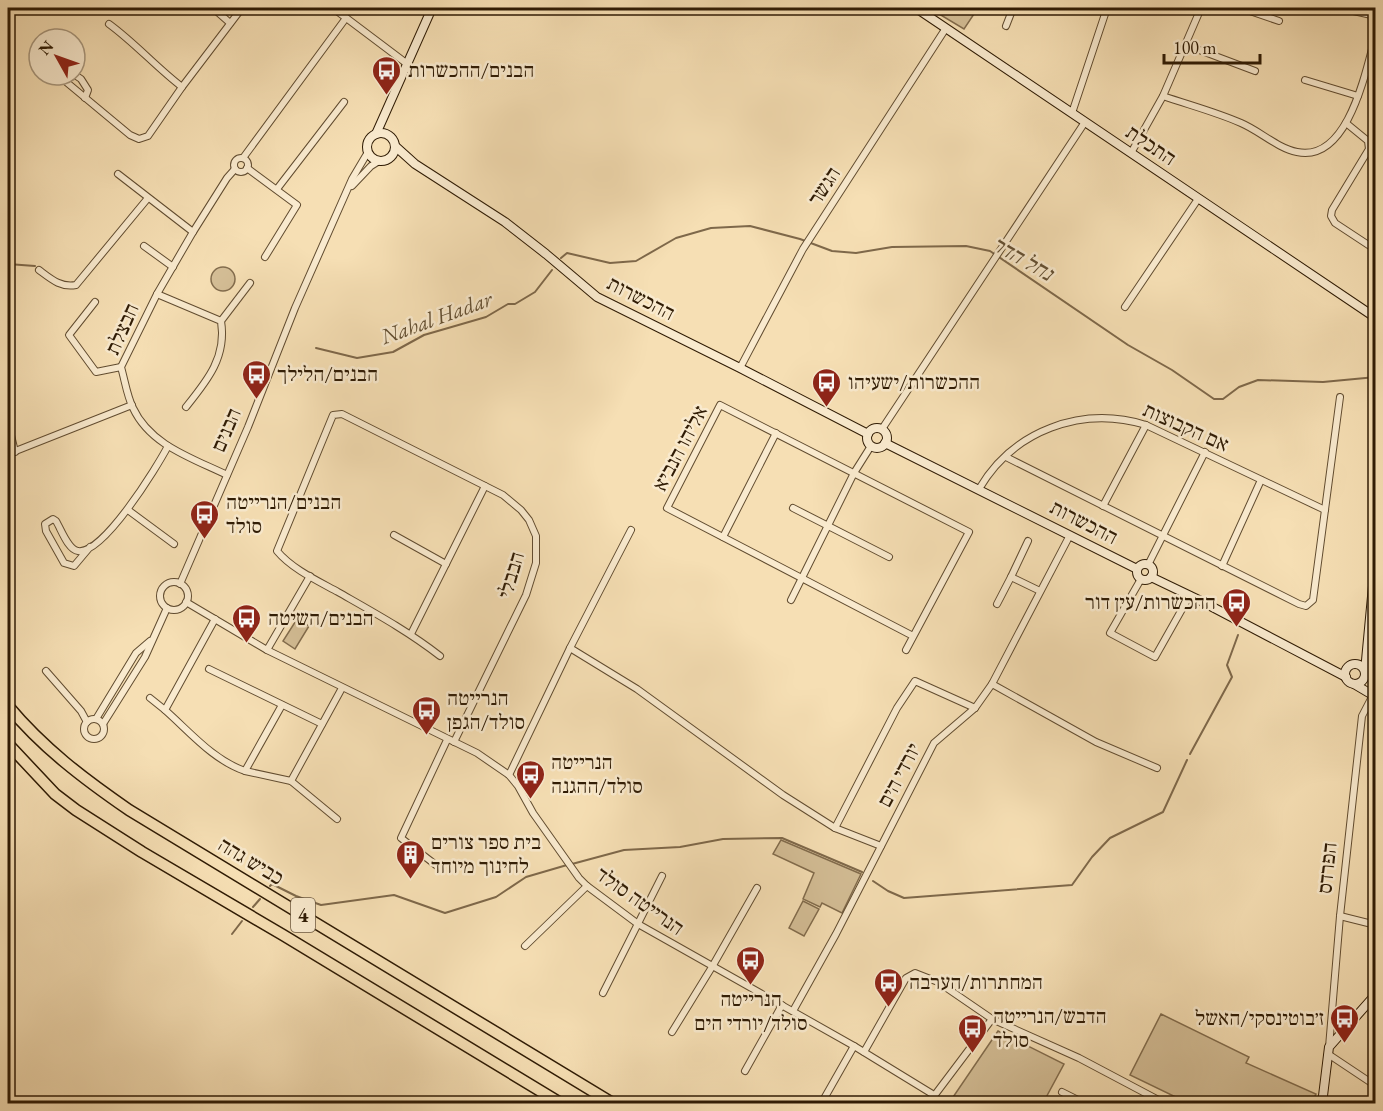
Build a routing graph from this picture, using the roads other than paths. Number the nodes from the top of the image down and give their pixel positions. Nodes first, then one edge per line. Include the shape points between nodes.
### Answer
1 (213, 8) edge
2 (242, 8) edge
3 (333, 8) edge
4 (432, 8) edge
5 (916, 8) edge
6 (1013, 8) edge
7 (1107, 8) edge
8 (1201, 8) edge
9 (1241, 8) edge
10 (1340, 8) edge
11 (1376, 16) edge
12 (346, 18) junction
13 (1280, 21) dead end
14 (230, 23) junction
15 (109, 24) dead end
16 (1006, 26) dead end
17 (946, 28) junction
18 (1376, 34) edge
19 (1186, 45) junction
20 (406, 63) junction
21 (1255, 71) dead end
22 (1305, 80) dead end
23 (72, 87) edge
24 (86, 87) edge
25 (182, 87) junction
26 (1163, 96) junction
27 (1358, 96) junction
28 (85, 98) junction
29 (344, 102) dead end
30 (389, 103) junction
31 (1072, 113) junction
32 (1085, 122) junction
33 (1346, 123) junction
34 (376, 134) junction
35 (388, 135) junction
36 (395, 146) junction
37 (368, 152) junction
38 (1131, 153) junction
39 (243, 158) junction
40 (390, 158) junction
41 (379, 161) junction
42 (415, 164) junction
43 (247, 168) junction
44 (236, 169) junction
45 (118, 174) dead end
46 (277, 189) junction
47 (348, 191) junction
48 (148, 198) junction
49 (1198, 199) junction
50 (193, 232) junction
51 (144, 246) dead end
52 (1376, 250) edge
53 (265, 257) dead end
54 (173, 267) junction
55 (39, 270) dead end
56 (250, 283) dead end
57 (157, 294) junction
58 (95, 302) dead end
59 (1125, 307) dead end
60 (1365, 313) junction
61 (1376, 318) edge
62 (221, 321) junction
63 (1376, 324) edge
64 (122, 367) junction
65 (740, 368) junction
66 (1340, 397) dead end
67 (132, 405) junction
68 (186, 407) dead end
69 (8, 423) edge
70 (1146, 424) junction
71 (882, 429) junction
72 (776, 433) junction
73 (868, 434) junction
74 (885, 443) junction
75 (168, 446) junction
76 (871, 446) junction
77 (1205, 452) junction
78 (11, 453) edge
79 (1006, 457) junction
80 (854, 473) junction
81 (227, 475) junction
82 (1261, 480) junction
83 (485, 486) junction
84 (979, 489) junction
85 (1103, 506) junction
86 (793, 508) dead end
87 (128, 510) junction
88 (1325, 510) junction
89 (828, 527) junction
90 (631, 530) dead end
91 (394, 535) dead end
92 (1070, 536) junction
93 (1161, 536) junction
94 (723, 537) junction
95 (1028, 541) dead end
96 (174, 544) dead end
97 (90, 547) junction
98 (1376, 554) edge
99 (889, 557) dead end
100 (446, 564) junction
101 (1148, 565) junction
102 (1222, 566) junction
103 (1137, 569) junction
104 (310, 576) junction
105 (1011, 577) junction
106 (1151, 577) junction
107 (802, 578) junction
108 (1141, 579) junction
109 (180, 584) junction
110 (1040, 591) junction
111 (1190, 595) junction
112 (791, 600) dead end
113 (186, 602) junction
114 (997, 604) dead end
115 (167, 608) junction
116 (215, 619) junction
117 (411, 633) junction
118 (913, 636) junction
119 (151, 640) junction
120 (1368, 644) junction
121 (570, 648) junction
122 (267, 650) junction
123 (906, 650) dead end
124 (440, 656) dead end
125 (1353, 665) junction
126 (1325, 667) junction
127 (209, 669) dead end
128 (46, 671) dead end
129 (1365, 674) junction
130 (1346, 677) junction
131 (992, 684) junction
132 (1354, 684) junction
133 (342, 688) junction
134 (1375, 696) edge
135 (150, 698) dead end
136 (282, 705) junction
137 (8, 706) edge
138 (975, 708) junction
139 (165, 710) junction
140 (96, 719) junction
141 (87, 722) junction
142 (103, 724) junction
143 (322, 724) junction
144 (447, 740) junction
145 (454, 742) junction
146 (8, 744) edge
147 (1157, 768) dead end
148 (245, 771) junction
149 (509, 775) junction
150 (291, 781) junction
151 (337, 819) dead end
152 (835, 828) junction
153 (881, 846) junction
154 (441, 869) dead end
155 (662, 876) dead end
156 (586, 886) junction
157 (757, 888) dead end
158 (1340, 916) junction
159 (638, 924) junction
160 (1376, 926) edge
161 (525, 946) dead end
162 (712, 967) junction
163 (603, 993) dead end
164 (1376, 994) edge
165 (782, 1005) junction
166 (793, 1011) junction
167 (992, 1019) junction
168 (672, 1032) dead end
169 (854, 1046) junction
170 (1329, 1050) junction
171 (864, 1052) junction
172 (745, 1071) dead end
173 (1376, 1086) edge
174 (1062, 1092) dead end
175 (934, 1095) junction
176 (562, 1104) edge
177 (614, 1104) edge
178 (821, 1104) edge
179 (928, 1104) edge
180 (1086, 1104) edge
181 (1166, 1104) edge
182 (1322, 1104) edge

1 - 14 street
2 - 14 street
3 - 12 street
4 - 20 street
5 - 17 street, התכלת
6 - 16 street
7 - 31 street
8 - 19 street
9 - 13 street
10 - 11 street
12 - 20 street
12 - 39 street
14 - 25 street
15 - 25 street
17 - 31 street, התכלת
17 - 65 street, הגשר via 803,249
18 - 27 street
19 - 21 street
19 - 26 street
20 - 30 street
22 - 27 street
23 - 28 street
24 - 28 street
25 - 28 street via 154,130 139,139
26 - 33 street via 1242,123 1300,153 1321,150
26 - 38 street
27 - 33 street
29 - 46 street
30 - 34 street
30 - 35 street
31 - 32 street, התכלת
32 - 38 street, התכלת
32 - 71 street
33 - 52 street via 1368,141 1369,149 1330,216
34 - 35 street
34 - 37 street via 369,140
35 - 36 street
36 - 40 street
36 - 42 street, ההכשרות
37 - 41 street
37 - 47 street, הבנים
38 - 49 street, התכלת
39 - 43 street
39 - 44 street via 236,160
40 - 41 street
40 - 42 street, ההכשרות
41 - 47 street, הבנים
42 - 65 street, ההכשרות via 505,222 597,297
43 - 44 street
43 - 46 street
44 - 50 street, חבצלת
45 - 48 street
46 - 53 street via 297,205
47 - 81 street, הבנים
48 - 50 street
48 - 55 street via 76,285 53,281
49 - 59 street
49 - 60 street, התכלת
50 - 54 street, חבצלת
51 - 54 street
54 - 57 street, חבצלת
56 - 62 street
57 - 62 street
57 - 64 street, חבצלת
58 - 64 street via 69,335 96,372
60 - 61 street, התכלת
60 - 63 street, התכלת
62 - 68 street via 222,348 209,378
64 - 67 street, חבצלת
65 - 73 street, ההכשרות
66 - 88 street
67 - 75 street, חבצלת via 150,432
67 - 78 street
69 - 78 street
70 - 77 street, אם הקבוצות
70 - 79 street, אם הקבוצות via 1100,417 1066,422 1032,436
70 - 85 street
71 - 73 street via 875,428
71 - 74 street
72 - 80 street, אליהו הנביא
72 - 94 street
72 - 94 street, אליהו הנביא via 720,405 667,508
73 - 76 street
74 - 76 street
74 - 84 street, ההכשרות
75 - 81 street, חבצלת
75 - 87 street
76 - 80 street
77 - 82 street, אם הקבוצות
77 - 93 street
79 - 84 street, אם הקבוצות
79 - 85 street
80 - 89 street
80 - 118 street, אליהו הנביא via 969,532
81 - 109 street, הבנים
82 - 88 street, אם הקבוצות
82 - 102 street
83 - 100 street
83 - 104 street, הבבלי via 342,414 333,415 277,551
83 - 145 street, הבבלי via 503,495 528,520 536,536 536,563 526,595
84 - 92 street, ההכשרות
85 - 93 street
86 - 89 street
87 - 96 street
87 - 97 street
88 - 102 street via 1313,600 1306,606
89 - 99 street
89 - 107 street
90 - 121 street
91 - 100 street
92 - 103 street, ההכשרות
92 - 110 street, יורדי הים
93 - 101 street
93 - 102 street
94 - 107 street, אליהו הנביא
95 - 105 street
97 - 97 street via 78,551 71,548 56,521 45,524 68,566 74,566
98 - 120 street
100 - 117 street
101 - 103 street
101 - 106 street
103 - 108 street
104 - 117 street
104 - 122 street
105 - 110 street
105 - 114 street
106 - 108 street
106 - 111 street
107 - 112 street
107 - 118 street, אליהו הנביא
108 - 111 street via 1110,633 1155,657
109 - 113 street via 186,590
109 - 115 street via 171,583 163,588 160,597
110 - 131 street, יורדי הים
111 - 126 street
113 - 115 street via 180,609
113 - 116 street
115 - 119 street
116 - 122 street
116 - 139 street
117 - 124 street
118 - 123 street
119 - 140 street via 136,652
119 - 142 street via 145,657
120 - 125 street
120 - 129 street
121 - 149 street
121 - 152 street via 637,689 743,768
122 - 133 street, הנרייטה סולד
125 - 126 street
125 - 129 street via 1360,665
125 - 130 street via 1346,671
126 - 130 street
127 - 136 street
128 - 141 street
129 - 132 street via 1361,682
129 - 134 street
130 - 132 street
131 - 138 street, יורדי הים
131 - 147 street via 1096,742
132 - 134 street
133 - 143 street
133 - 144 street, הנרייטה סולד
134 - 158 street, הפרדס via 1362,716
135 - 139 street
136 - 143 street
136 - 148 street
137 - 177 highway, כביש גהה / 4 via 53,754 129,810
138 - 152 street via 915,681
138 - 153 street, יורדי הים via 934,743
139 - 148 street via 213,754
140 - 141 street
140 - 142 street
141 - 142 street via 84,732 91,739 101,737
143 - 150 street
144 - 145 street, הנרייטה סולד
144 - 154 street via 401,838
145 - 149 street, הנרייטה סולד
146 - 176 highway, 4 via 76,810
148 - 150 street
149 - 156 street, הנרייטה סולד
150 - 151 street
152 - 153 street
153 - 166 street, יורדי הים
155 - 159 street
156 - 159 street, הנרייטה סולד
156 - 161 street
157 - 162 street
158 - 160 street
158 - 170 street, הפרדס
159 - 162 street, הנרייטה סולד
159 - 163 street
162 - 165 street, הנרייטה סולד
162 - 168 street
164 - 170 street
165 - 166 street, הנרייטה סולד
165 - 172 street
166 - 169 street, הנרייטה סולד
167 - 171 street via 938,982 915,973 906,978
167 - 175 street
167 - 181 street via 1079,1058
169 - 171 street, הנרייטה סולד
169 - 178 street
170 - 173 street
170 - 182 street
171 - 175 street, הנרייטה סולד
174 - 180 street
175 - 179 street

